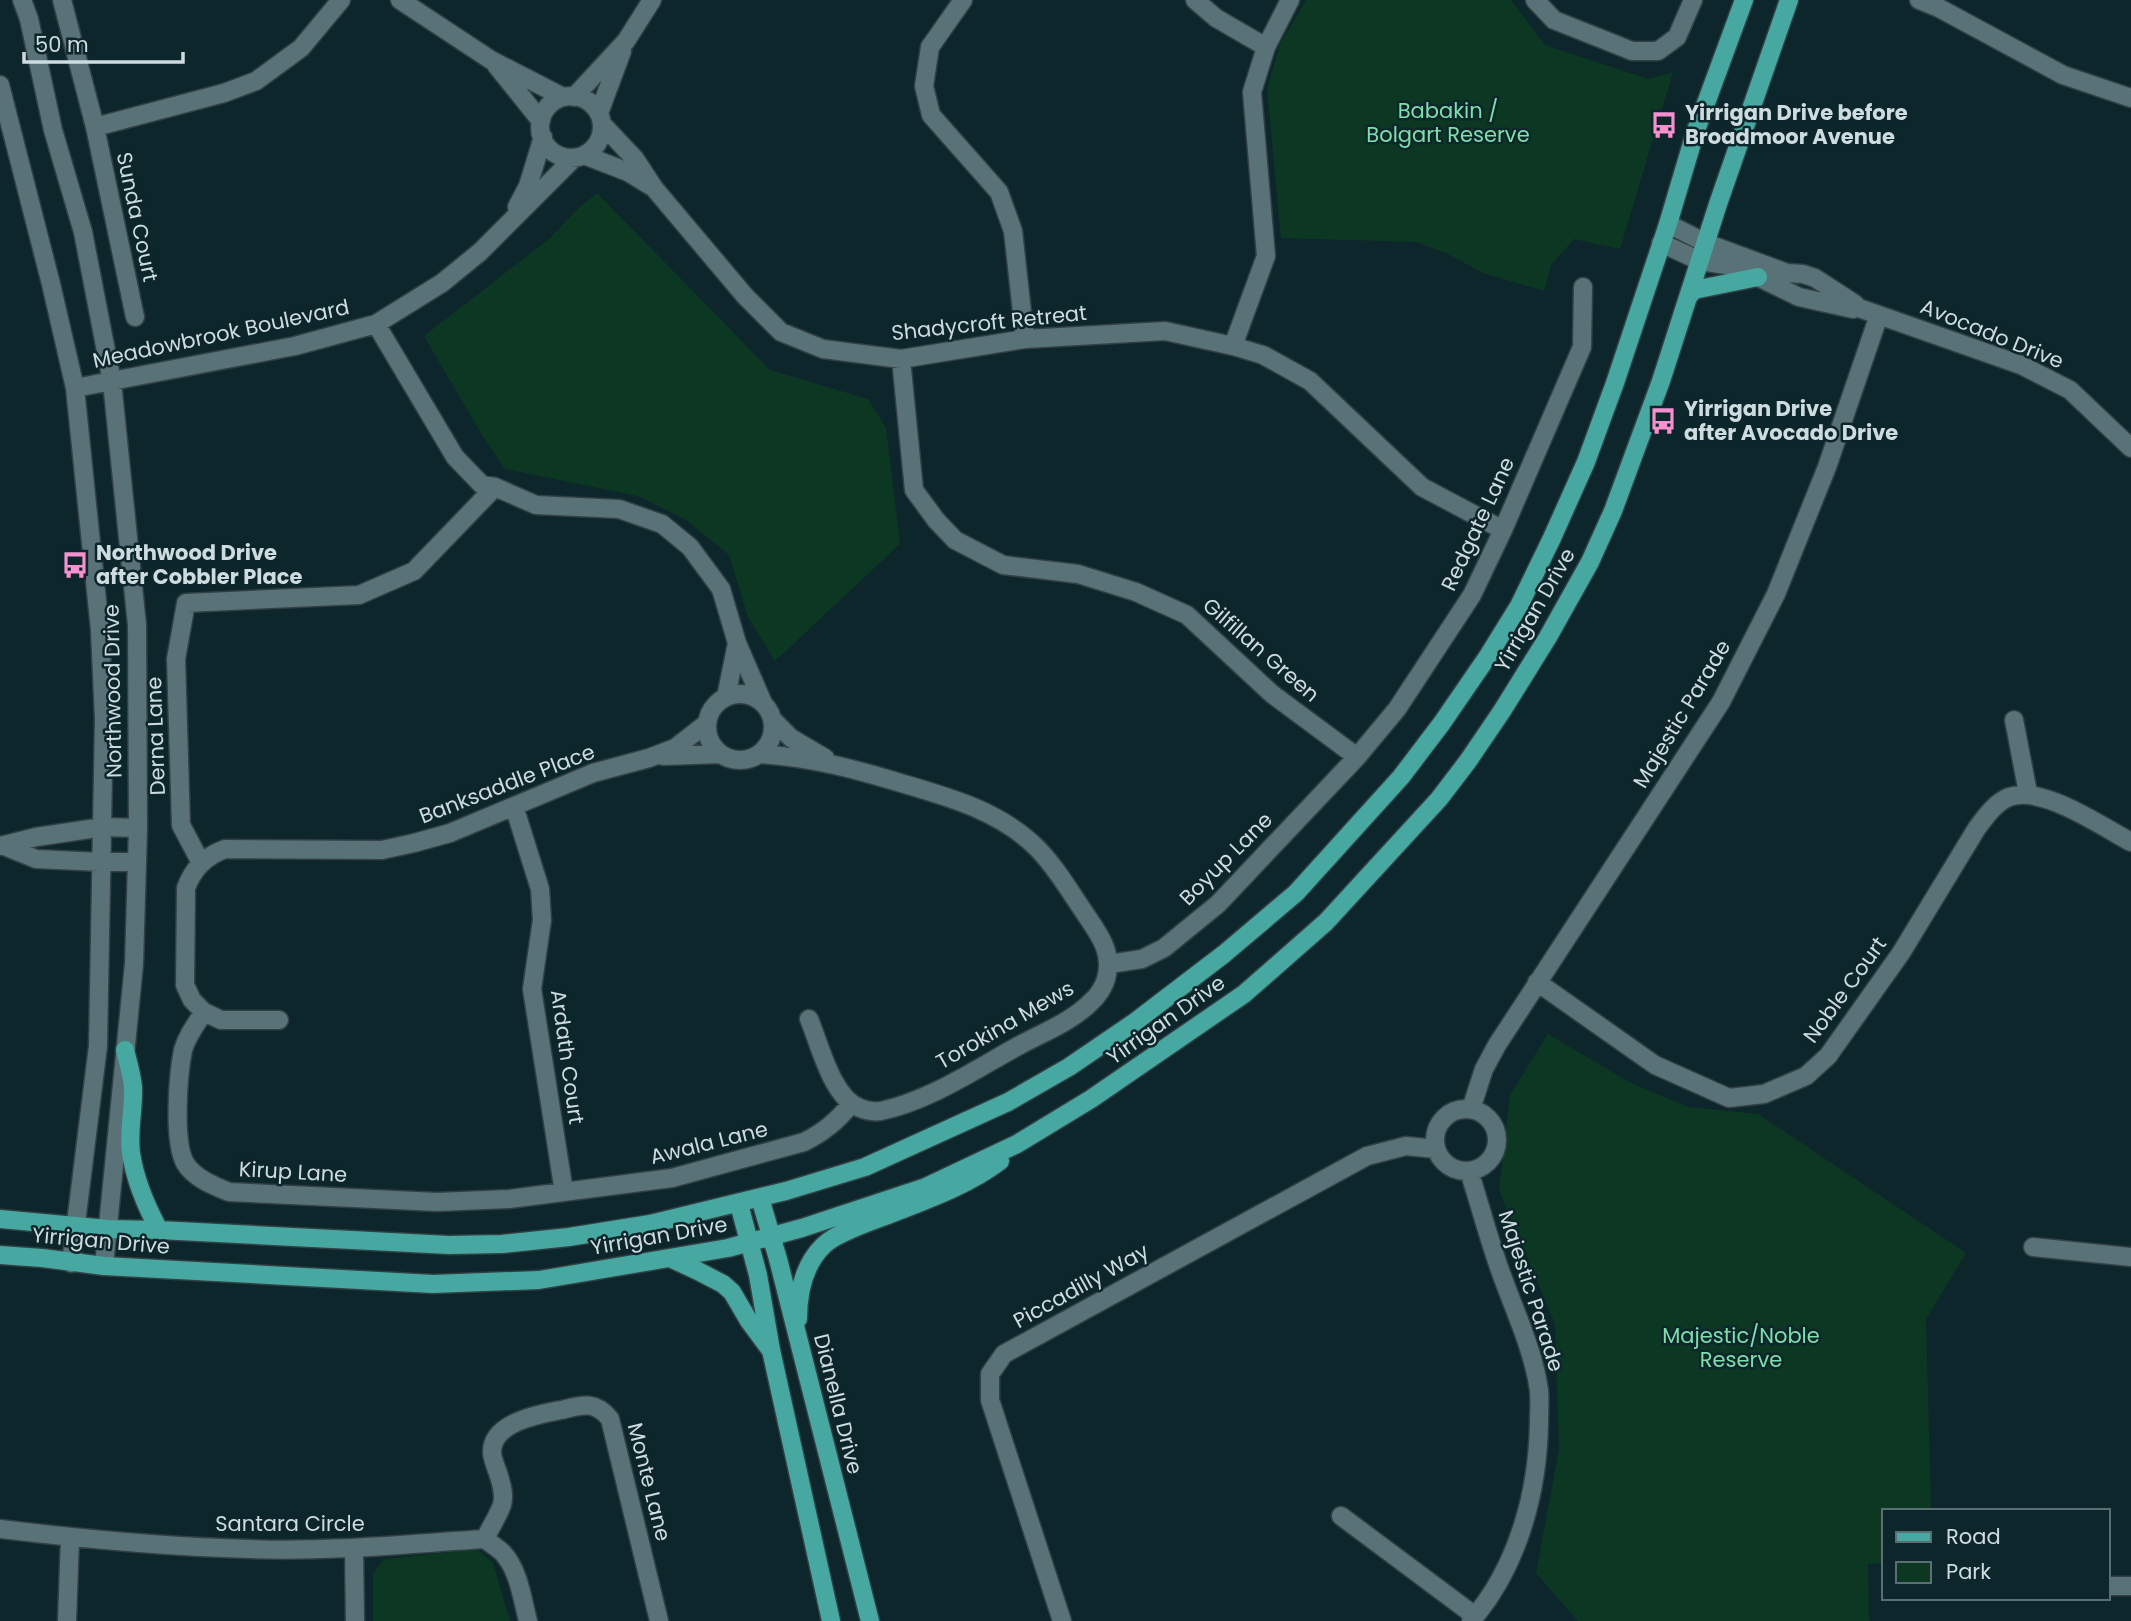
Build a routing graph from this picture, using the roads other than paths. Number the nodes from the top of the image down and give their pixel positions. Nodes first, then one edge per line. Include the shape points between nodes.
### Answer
1 (22, 0) edge
2 (62, 0) edge
3 (341, 0) edge
4 (400, 0) edge
5 (652, 0) edge
6 (963, 0) edge
7 (1195, 0) edge
8 (1290, 0) edge
9 (1535, 0) edge
10 (1693, 0) edge
11 (1744, 0) edge
12 (1790, 0) edge
13 (1919, 0) edge
14 (626, 41) junction
15 (1266, 47) junction
16 (491, 60) junction
17 (0, 85) edge
18 (569, 97) junction
19 (2131, 98) edge
20 (601, 118) junction
21 (95, 127) junction
22 (542, 129) junction
23 (579, 157) junction
24 (654, 188) junction
25 (509, 223) junction
26 (1668, 224) junction
27 (1661, 243) junction
28 (1706, 243) junction
29 (1700, 261) junction
30 (1758, 277) junction
31 (1583, 287) dead end
32 (1688, 297) junction
33 (1857, 307) junction
34 (1879, 315) junction
35 (135, 317) dead end
36 (376, 324) junction
37 (1025, 339) junction
38 (1233, 346) junction
39 (901, 359) junction
40 (112, 382) junction
41 (75, 388) junction
42 (2131, 448) edge
43 (495, 487) junction
44 (1503, 530) junction
45 (737, 643) junction
46 (726, 697) junction
47 (763, 702) junction
48 (773, 720) junction
49 (2014, 720) dead end
50 (707, 723) junction
51 (721, 754) junction
52 (759, 754) junction
53 (1357, 757) junction
54 (649, 758) junction
55 (834, 764) junction
56 (2028, 793) junction
57 (514, 807) junction
58 (103, 827) junction
59 (138, 828) junction
60 (2131, 842) edge
61 (2, 846) edge
62 (101, 862) junction
63 (137, 862) junction
64 (201, 863) junction
65 (1108, 964) junction
66 (1537, 982) junction
67 (204, 1012) junction
68 (809, 1019) dead end
69 (279, 1020) dead end
70 (125, 1049) junction
71 (851, 1104) junction
72 (1471, 1109) junction
73 (1017, 1144) junction
74 (1436, 1149) junction
75 (1469, 1171) junction
76 (564, 1192) junction
77 (760, 1198) junction
78 (739, 1204) junction
79 (0, 1219) edge
80 (76, 1226) junction
81 (108, 1229) junction
82 (159, 1230) junction
83 (771, 1236) junction
84 (750, 1242) junction
85 (2033, 1247) dead end
86 (0, 1255) edge
87 (2131, 1257) edge
88 (670, 1258) junction
89 (71, 1263) junction
90 (103, 1266) junction
91 (799, 1342) junction
92 (771, 1350) junction
93 (1341, 1516) dead end
94 (0, 1529) edge
95 (70, 1538) junction
96 (485, 1539) junction
97 (354, 1548) junction
98 (2110, 1586) edge
99 (2131, 1586) edge
100 (1473, 1619) edge
101 (67, 1621) edge
102 (355, 1621) edge
103 (528, 1621) edge
104 (659, 1621) edge
105 (831, 1621) edge
106 (870, 1621) edge
107 (1062, 1621) edge

1 - 40 street, Northwood Drive via 83,232
2 - 21 street, Sunda Court
3 - 21 street via 301,48 256,81
4 - 16 street
5 - 14 street, Meadowbrook Boulevard
6 - 37 street via 930,47 924,86 932,115 999,192 1013,231
7 - 15 street
8 - 15 street
9 - 10 street via 1554,20 1632,51 1658,51 1677,37
11 - 26 main road, Yirrigan Drive via 1695,133
12 - 28 main road, Yirrigan Drive
13 - 19 street via 2063,75
14 - 18 street, Meadowbrook Boulevard
14 - 20 street, Meadowbrook Boulevard
15 - 38 street via 1252,92 1266,256
16 - 18 street
16 - 22 street
17 - 41 street, Northwood Drive
18 - 20 street via 589,102
18 - 22 street, Meadowbrook Boulevard via 549,106
20 - 23 street, Meadowbrook Boulevard via 598,142
20 - 24 street, Shadycroft Retreat
21 - 35 street, Sunda Court
22 - 23 street via 557,155
22 - 25 street, Meadowbrook Boulevard via 528,186
23 - 24 street, Shadycroft Retreat via 628,172
23 - 25 street, Meadowbrook Boulevard
24 - 39 street, Shadycroft Retreat via 781,332 823,349
25 - 36 street, Meadowbrook Boulevard via 442,283
26 - 27 main road, Yirrigan Drive
26 - 28 street, Avocado Drive
27 - 29 street, Avocado Drive
27 - 77 main road, Yirrigan Drive via 1586,462 1519,606 1401,777 1296,893 1135,1022 1008,1102 865,1167
28 - 29 main road, Yirrigan Drive
28 - 33 street, Avocado Drive via 1787,273 1815,278
29 - 30 street, Avocado Drive
29 - 32 main road, Yirrigan Drive
30 - 32 main road via 1694,290
30 - 33 street, Avocado Drive via 1799,297
31 - 44 street, Redgate Lane via 1582,347
32 - 73 main road, Yirrigan Drive via 1646,425 1590,562 1502,711 1446,790 1326,922 1244,994
33 - 34 street, Avocado Drive
34 - 42 street, Avocado Drive via 2021,365 2070,390
34 - 66 street, Majestic Parade via 1827,467 1752,642 1721,702
36 - 40 street, Meadowbrook Boulevard via 295,346
36 - 43 street via 454,457 482,485
37 - 38 street, Shadycroft Retreat via 1165,331
37 - 39 street, Shadycroft Retreat
38 - 44 street, Shadycroft Retreat via 1263,355 1310,381 1422,486
39 - 53 street, Gilfillan Green via 915,491 954,540 1003,565 1078,574 1136,592 1187,615 1272,694
40 - 41 street, Meadowbrook Boulevard
40 - 59 street, Northwood Drive via 137,625
41 - 58 street, Northwood Drive via 100,630
43 - 45 street via 536,505 619,509 662,524 690,547 721,589
43 - 64 street, Derna Lane via 414,571 359,595 186,603 176,659 181,825
44 - 53 street, Redgate Lane via 1472,595 1397,709
45 - 46 street
45 - 47 street
46 - 47 street via 742,694
46 - 50 street via 715,706
47 - 48 street
48 - 52 street via 771,738
48 - 55 street via 791,738
49 - 56 street
50 - 51 street via 709,737
50 - 54 street, Banksaddle Place via 676,748
51 - 52 street via 740,760
51 - 54 street, Banksaddle Place
52 - 55 street
53 - 65 street, Boyup Lane via 1218,904 1164,948 1142,959
54 - 57 street, Banksaddle Place via 593,773
55 - 65 street via 963,801 1010,825 1062,878 1106,946
56 - 60 street via 2055,801
56 - 66 street, Noble Court via 2008,798 1990,811 1901,953 1828,1056 1806,1076 1764,1094 1729,1098 1655,1065
57 - 64 street, Banksaddle Place via 450,833 382,850 225,849
57 - 76 street, Ardath Court via 540,890 542,920 532,989
58 - 59 street
58 - 61 street
58 - 62 street, Northwood Drive
59 - 63 street, Northwood Drive
61 - 62 street via 36,859
62 - 63 street
62 - 80 street, Northwood Drive via 98,1046
63 - 70 street, Northwood Drive via 134,964
64 - 67 street via 186,888 185,985
65 - 71 street, Torokina Mews via 1105,982 1093,1001 986,1064 894,1108 877,1112
66 - 72 street, Majestic Parade via 1484,1069
67 - 69 street via 221,1020
67 - 76 street, Kirup Lane via 184,1050 179,1148 186,1164 211,1185 229,1192 437,1202
68 - 71 street via 833,1079
70 - 81 street, Northwood Drive
70 - 82 main road via 133,1086 131,1154 138,1185
71 - 76 street, Awala Lane via 836,1122 804,1142 672,1178
72 - 74 street via 1456,1110 1443,1119 1436,1133
72 - 75 street via 1491,1122 1497,1145 1490,1160
73 - 83 main road, Yirrigan Drive via 926,1187
73 - 91 main road via 981,1175 825,1243 809,1265 800,1289
74 - 75 street via 1452,1168
74 - 107 street, Piccadilly Way via 1406,1146 1367,1156 1004,1354 990,1374 990,1400
75 - 100 street, Majestic Parade via 1526,1337 1539,1391 1538,1448 1529,1508 1494,1590
77 - 78 main road, Yirrigan Drive
77 - 83 main road, Dianella Drive
78 - 82 main road, Yirrigan Drive via 650,1224 502,1244
78 - 84 main road
79 - 80 main road, Yirrigan Drive
80 - 81 main road, Yirrigan Drive
80 - 89 street, Northwood Drive
81 - 82 main road, Yirrigan Drive
81 - 90 street, Northwood Drive
83 - 84 main road, Yirrigan Drive
83 - 91 main road, Dianella Drive
84 - 88 main road, Yirrigan Drive
84 - 92 main road
85 - 87 street
86 - 89 main road, Yirrigan Drive
88 - 90 main road, Yirrigan Drive via 539,1280 433,1284
88 - 92 main road via 732,1292
89 - 90 main road, Yirrigan Drive
91 - 106 main road, Dianella Drive
92 - 105 main road
93 - 100 street
94 - 95 street, Santara Circle
95 - 97 street, Santara Circle via 251,1549
95 - 101 street
96 - 97 street, Santara Circle
96 - 103 street via 503,1553 513,1569
96 - 104 street, Monte Lane via 502,1504 503,1490 492,1451 496,1440 512,1423 526,1417 581,1405 603,1410 610,1419
97 - 102 street
98 - 99 street

